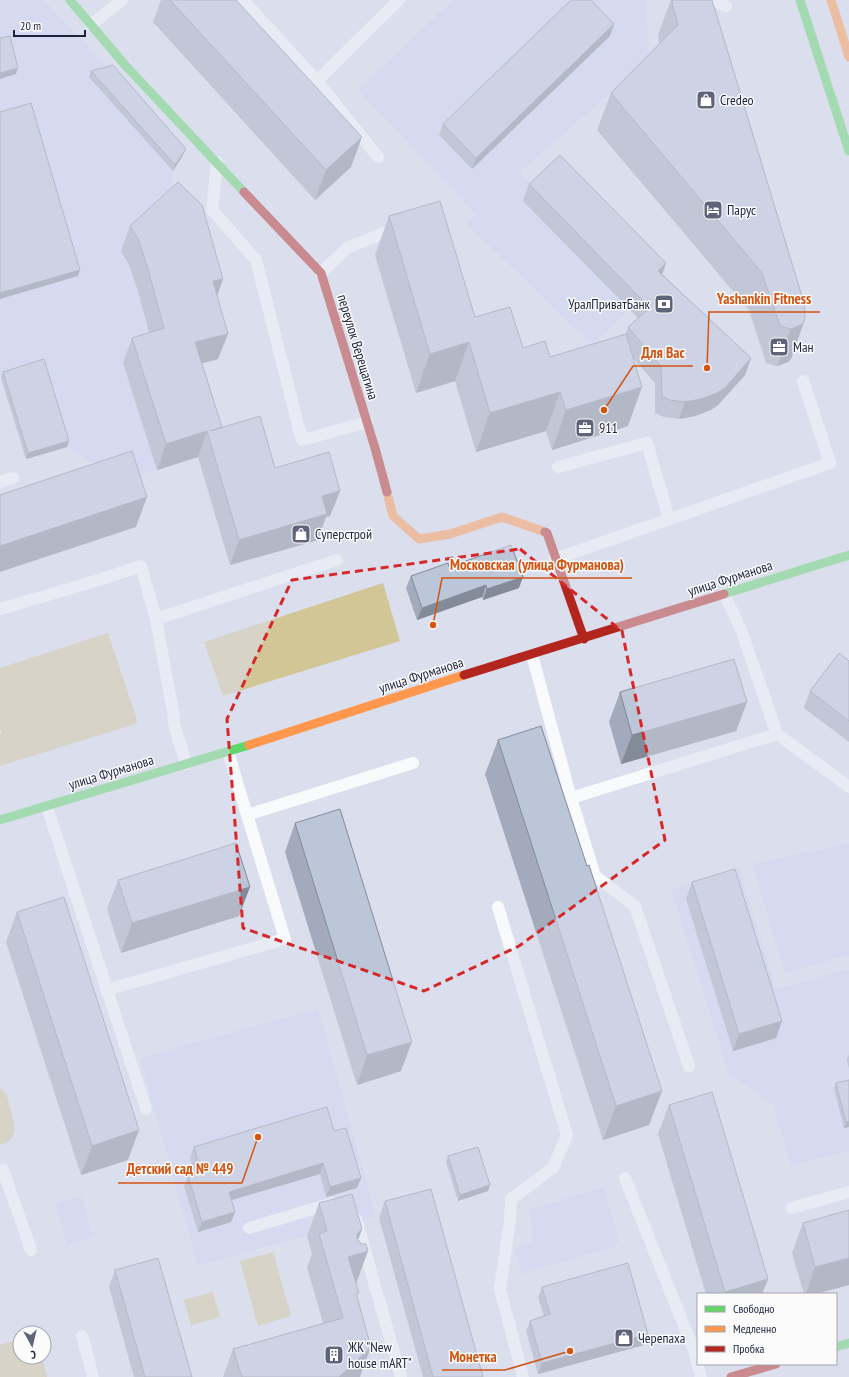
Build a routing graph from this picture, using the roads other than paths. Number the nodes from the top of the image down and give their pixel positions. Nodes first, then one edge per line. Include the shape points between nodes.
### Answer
1 (70, 0) edge
2 (122, 0) edge
3 (243, 0) edge
4 (400, 0) edge
5 (711, 0) edge
6 (800, 0) edge
7 (831, 0) edge
8 (726, 6) dead end
9 (91, 25) junction
10 (849, 57) edge
11 (317, 81) junction
12 (849, 151) edge
13 (378, 157) dead end
14 (217, 162) junction
15 (409, 225) edge
16 (321, 274) junction
17 (803, 381) dead end
18 (367, 422) junction
19 (558, 467) dead end
20 (14, 478) dead end
21 (0, 482) edge
22 (669, 519) junction
23 (849, 555) edge
24 (555, 558) junction
25 (337, 560) dead end
26 (724, 594) junction
27 (0, 609) edge
28 (156, 618) junction
29 (584, 639) junction
30 (532, 655) junction
31 (777, 734) junction
32 (228, 752) junction
33 (413, 763) dead end
34 (186, 764) junction
35 (849, 787) edge
36 (571, 798) junction
37 (46, 807) junction
38 (247, 815) junction
39 (0, 820) edge
40 (498, 907) dead end
41 (106, 990) junction
42 (689, 1066) dead end
43 (146, 1109) dead end
44 (0, 1172) edge
45 (625, 1178) dead end
46 (849, 1192) edge
47 (342, 1200) edge
48 (792, 1208) dead end
49 (353, 1210) edge
50 (249, 1228) dead end
51 (31, 1250) dead end
52 (82, 1336) dead end
53 (849, 1343) edge
54 (837, 1347) edge
55 (697, 1362) edge
56 (698, 1365) edge
57 (773, 1365) edge
58 (93, 1377) edge
59 (401, 1377) edge
60 (523, 1377) edge
61 (701, 1377) edge
62 (731, 1377) edge

1 - 9 main road, переулок Верещагина
2 - 9 lane
3 - 11 lane
4 - 11 lane
5 - 8 lane
6 - 12 main road
7 - 10 main road
9 - 14 main road, переулок Верещагина via 125,65
11 - 13 lane
14 - 16 main road, переулок Верещагина
14 - 18 lane via 212,210 256,260 302,440
15 - 16 lane via 347,248
16 - 18 main road, переулок Верещагина
17 - 22 lane via 830,463
18 - 24 main road, переулок Верещагина via 393,516 419,539 450,534 502,517 547,533
19 - 22 lane via 647,443
20 - 21 lane
22 - 24 lane
23 - 26 main road, улица Фурманова
24 - 29 main road, переулок Верещагина
25 - 28 lane
26 - 29 main road, улица Фурманова
26 - 31 lane via 740,627
27 - 28 lane via 141,566
28 - 34 lane via 174,723
29 - 30 main road, улица Фурманова
30 - 32 main road, улица Фурманова
30 - 36 lane
31 - 35 lane
31 - 36 lane
32 - 34 main road, улица Фурманова
32 - 38 lane
33 - 38 lane
34 - 37 main road, улица Фурманова
36 - 42 lane via 595,876 635,906
37 - 39 main road, улица Фурманова
37 - 41 lane
38 - 41 lane via 285,939
40 - 60 lane via 567,1135 553,1168 511,1199 500,1289
41 - 43 lane
44 - 51 lane via 3,1170
45 - 55 lane
46 - 48 lane
47 - 50 lane
49 - 59 lane via 364,1267
52 - 58 lane
53 - 54 main road
56 - 61 lane
57 - 62 main road

